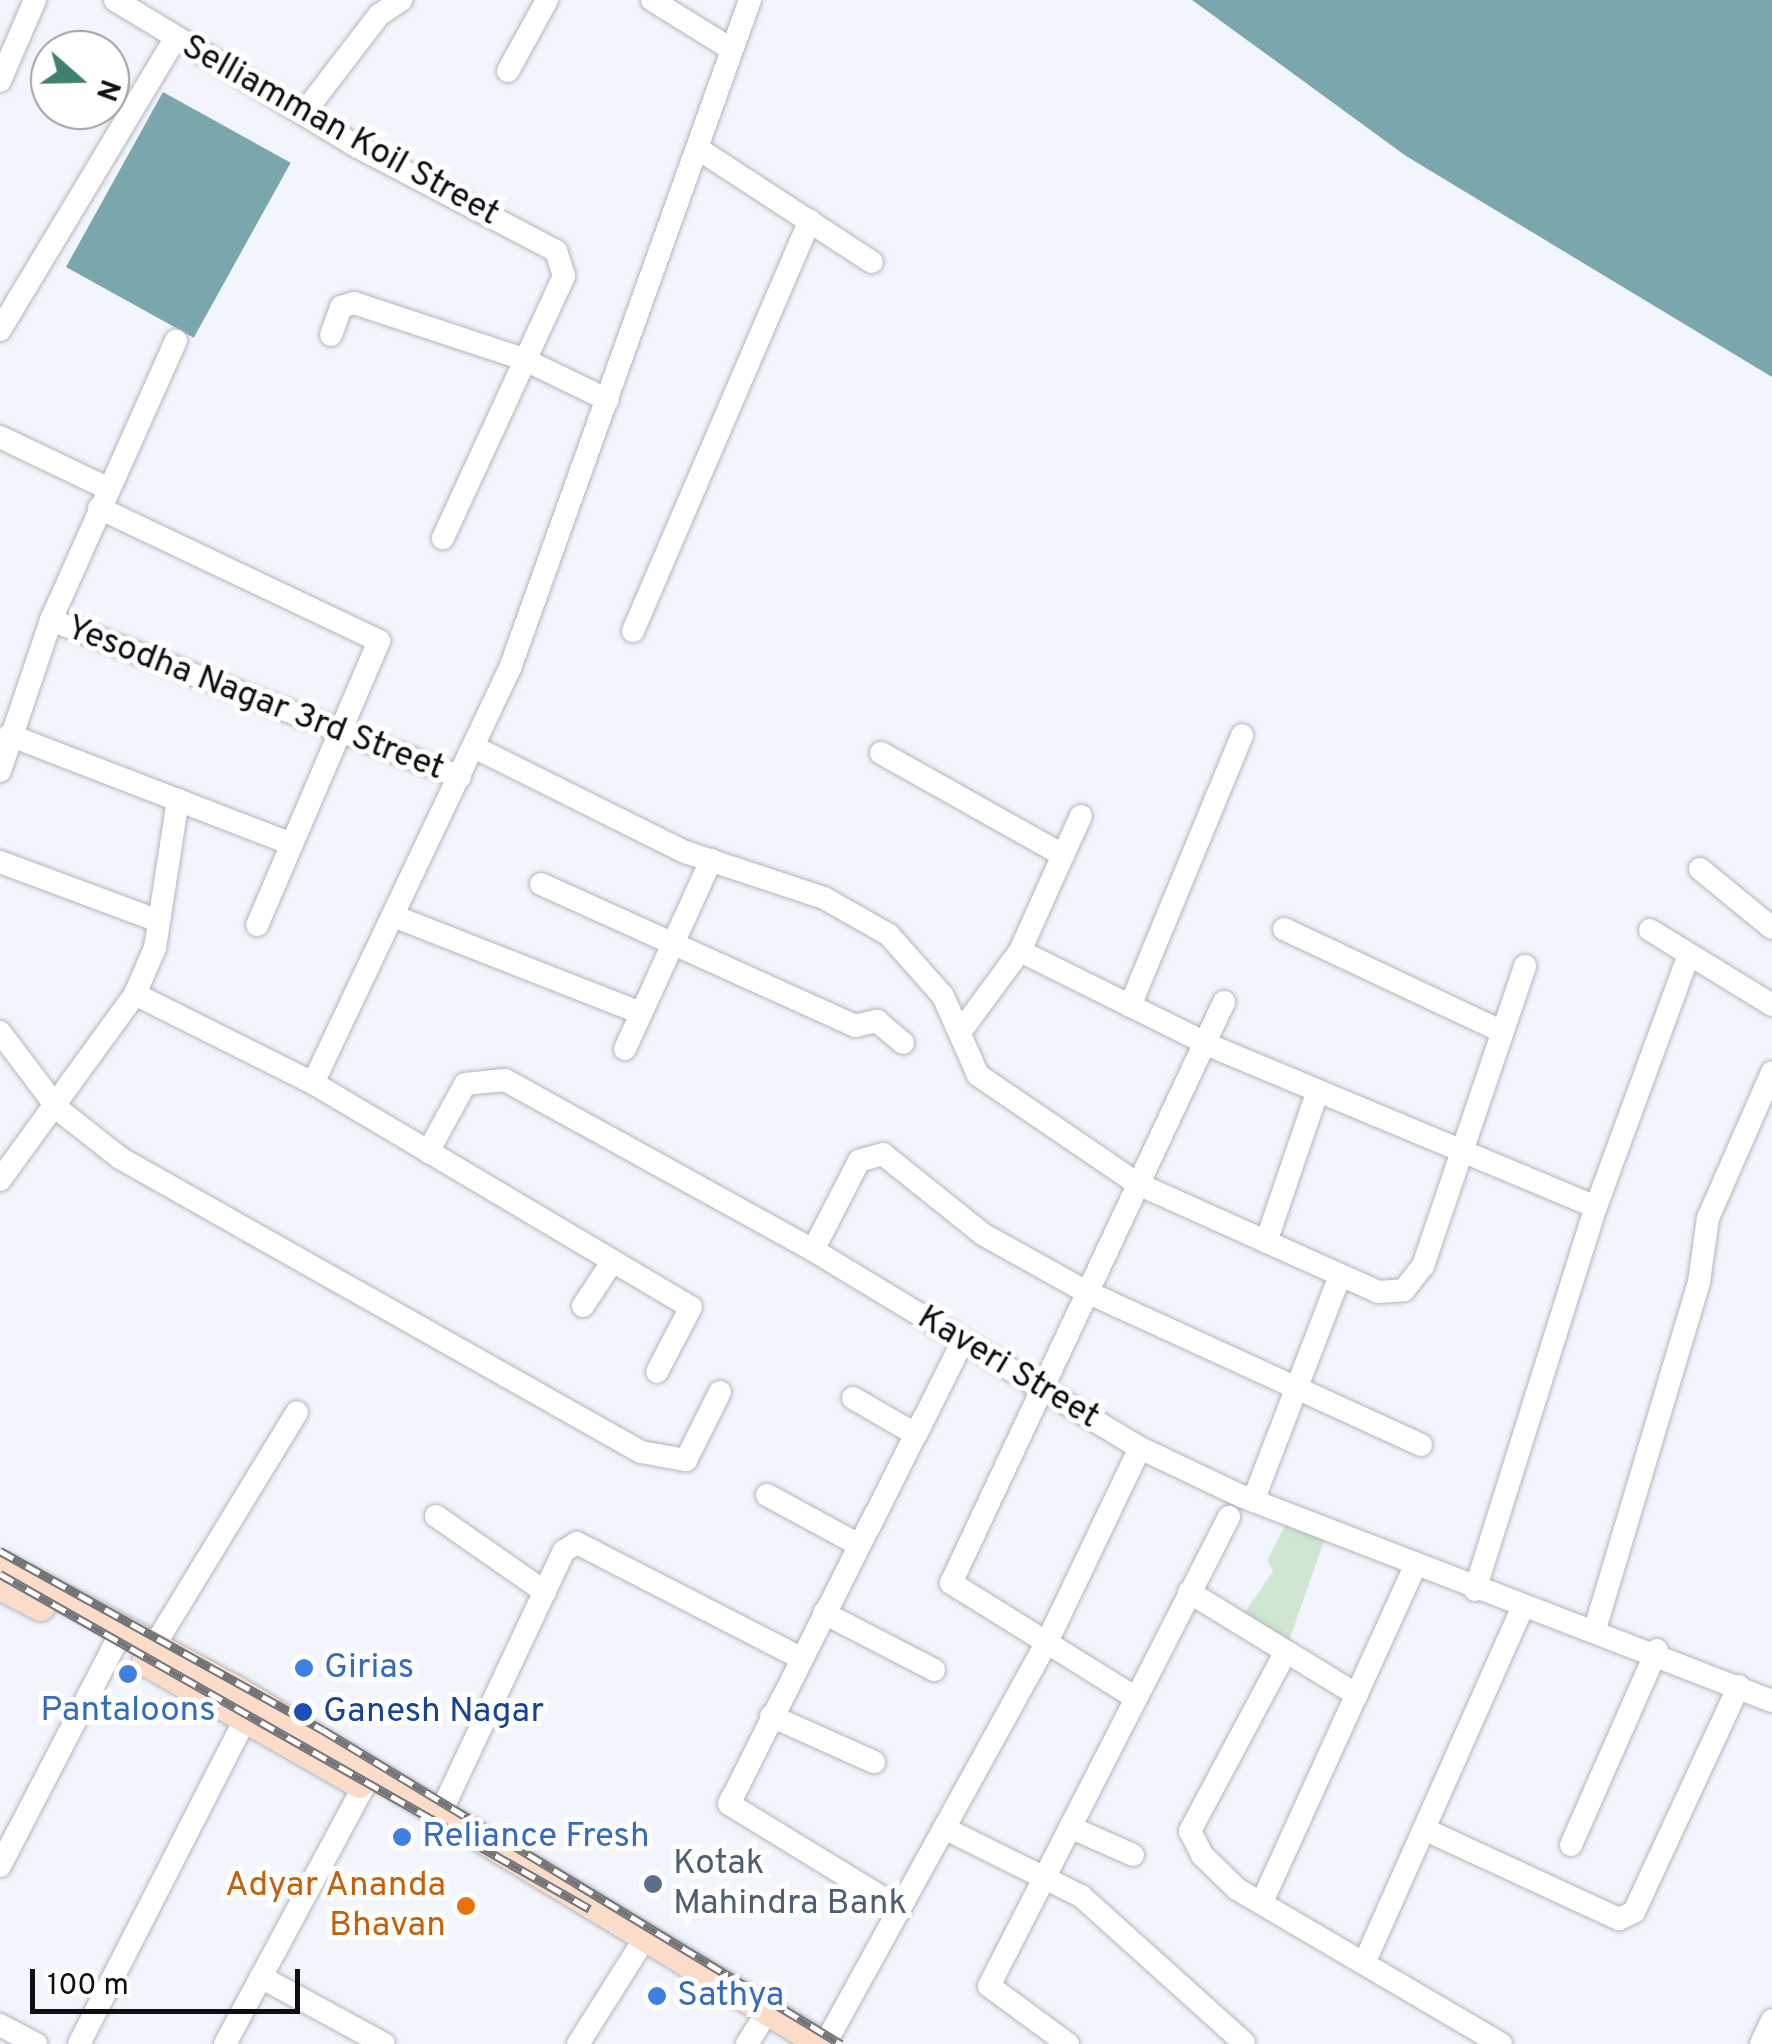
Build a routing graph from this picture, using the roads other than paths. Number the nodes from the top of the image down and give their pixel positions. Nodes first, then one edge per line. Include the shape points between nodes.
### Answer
1 (35, 0) edge
2 (115, 0) edge
3 (402, 0) edge
4 (546, 0) edge
5 (652, 0) edge
6 (750, 0) edge
7 (175, 39) junction
8 (731, 50) junction
9 (508, 71) dead end
10 (0, 81) edge
11 (303, 114) junction
12 (700, 150) junction
13 (810, 220) junction
14 (872, 262) dead end
15 (0, 330) edge
16 (331, 335) dead end
17 (176, 340) dead end
18 (522, 359) junction
19 (608, 400) junction
20 (2, 444) edge
21 (103, 498) junction
22 (443, 538) dead end
23 (51, 620) junction
24 (633, 631) dead end
25 (342, 728) junction
26 (1242, 735) dead end
27 (8, 736) junction
28 (474, 747) junction
29 (882, 753) dead end
30 (0, 771) edge
31 (460, 777) junction
32 (178, 800) junction
33 (1082, 816) dead end
34 (292, 844) junction
35 (1063, 855) junction
36 (711, 860) junction
37 (0, 862) edge
38 (1700, 869) dead end
39 (540, 884) dead end
40 (396, 917) junction
41 (152, 919) junction
42 (257, 925) dead end
43 (1772, 928) edge
44 (1284, 929) dead end
45 (1650, 930) dead end
46 (675, 941) junction
47 (1020, 951) junction
48 (1688, 957) junction
49 (1525, 966) dead end
50 (135, 994) junction
51 (1224, 1002) dead end
52 (1772, 1005) edge
53 (1130, 1006) junction
54 (641, 1014) junction
55 (960, 1031) junction
56 (1501, 1031) junction
57 (0, 1032) edge
58 (903, 1044) dead end
59 (1210, 1046) junction
60 (625, 1049) dead end
61 (1772, 1072) edge
62 (313, 1083) junction
63 (1317, 1093) junction
64 (58, 1109) junction
65 (428, 1152) junction
66 (1457, 1154) junction
67 (0, 1180) edge
68 (1138, 1184) junction
69 (1596, 1207) junction
70 (1266, 1242) junction
71 (813, 1250) junction
72 (612, 1262) junction
73 (1340, 1276) junction
74 (1083, 1290) junction
75 (583, 1306) dead end
76 (963, 1341) junction
77 (657, 1372) dead end
78 (1296, 1389) junction
79 (1040, 1390) junction
80 (720, 1392) dead end
81 (853, 1398) dead end
82 (297, 1412) dead end
83 (915, 1434) junction
84 (1421, 1445) dead end
85 (1140, 1448) junction
86 (767, 1494) dead end
87 (1253, 1502) junction
88 (436, 1516) dead end
89 (1229, 1517) dead end
90 (859, 1545) junction
91 (0, 1564) edge
92 (1414, 1568) junction
93 (0, 1586) edge
94 (1476, 1590) junction
95 (545, 1592) junction
96 (1189, 1592) junction
97 (1523, 1606) junction
98 (824, 1613) junction
99 (1594, 1630) junction
100 (119, 1638) junction
101 (1047, 1642) junction
102 (154, 1648) junction
103 (1657, 1650) junction
104 (1284, 1655) junction
105 (801, 1658) junction
106 (934, 1670) dead end
107 (1739, 1686) junction
108 (1769, 1691) edge
109 (1357, 1696) junction
110 (1136, 1698) junction
111 (771, 1716) junction
112 (244, 1722) junction
113 (874, 1762) dead end
114 (364, 1786) junction
115 (440, 1814) junction
116 (1070, 1827) junction
117 (944, 1828) junction
118 (1424, 1829) junction
119 (1571, 1844) dead end
120 (3, 1854) edge
121 (1133, 1856) dead end
122 (1044, 1878) junction
123 (1262, 1902) junction
124 (899, 1908) junction
125 (642, 1942) junction
126 (1366, 1959) junction
127 (262, 1977) junction
128 (1772, 2020) edge
129 (0, 2024) edge
130 (753, 2033) edge
131 (1244, 2043) edge
132 (36, 2044) edge
133 (80, 2044) edge
134 (225, 2044) edge
135 (384, 2044) edge
136 (578, 2044) edge
137 (795, 2044) edge
138 (824, 2044) edge
139 (1068, 2044) edge
140 (1501, 2044) edge
141 (1760, 2044) edge

1 - 10 street
2 - 7 street, Selliamman Koil Street
3 - 11 street via 379,15
4 - 9 street
5 - 8 street
6 - 8 street
7 - 11 street, Selliamman Koil Street
7 - 15 street
8 - 12 street
11 - 18 street, Selliamman Koil Street via 562,261
12 - 13 street
12 - 19 street
13 - 14 street
13 - 24 street
16 - 18 street via 348,302
17 - 21 street
18 - 19 street
18 - 22 street
19 - 28 street
20 - 21 street
21 - 23 street
21 - 25 street via 380,641
23 - 25 street, Yesodha Nagar 3rd Street
23 - 27 street
25 - 31 street, Yesodha Nagar 3rd Street
25 - 34 street
26 - 53 street
27 - 30 street
27 - 32 street
28 - 31 street
28 - 36 street
29 - 35 street
31 - 40 street
32 - 34 street
32 - 41 street
33 - 35 street
34 - 42 street
35 - 47 street
36 - 46 street
36 - 55 street via 824,898 889,935
37 - 41 street
38 - 43 street
39 - 46 street
40 - 54 street
40 - 62 street
41 - 50 street via 155,948
44 - 56 street
45 - 48 street
46 - 54 street
46 - 58 street via 855,1026 877,1021
47 - 53 street
47 - 55 street
48 - 52 street
48 - 69 street
49 - 56 street
50 - 62 street
50 - 64 street
51 - 59 street
53 - 59 street
54 - 60 street
55 - 68 street via 978,1076
56 - 66 street
57 - 64 street
59 - 63 street
59 - 68 street
61 - 99 street via 1708,1218 1699,1282
62 - 65 street
63 - 66 street
63 - 70 street
64 - 67 street
64 - 80 street via 201,1209 641,1452 686,1460
65 - 71 street, Kaveri Street via 466,1084 505,1080
65 - 72 street
66 - 69 street
66 - 73 street via 1423,1266 1404,1290 1378,1292
68 - 70 street
68 - 74 street
69 - 94 street
70 - 73 street
71 - 74 street via 871,1150 984,1235
71 - 76 street, Kaveri Street
72 - 75 street
72 - 77 street via 691,1306
73 - 78 street
74 - 78 street
74 - 79 street
76 - 79 street, Kaveri Street
76 - 83 street
78 - 84 street
78 - 87 street
79 - 85 street, Kaveri Street
79 - 101 street via 951,1583
81 - 83 street
82 - 102 street
83 - 90 street
85 - 87 street, Kaveri Street
85 - 101 street
86 - 90 street
87 - 92 street, Kaveri Street
88 - 95 street
89 - 96 street
90 - 98 street
91 - 100 main road
92 - 94 street, Kaveri Street
92 - 109 street
93 - 100 main road
94 - 97 street, Kaveri Street
95 - 105 street via 577,1543
95 - 115 street
96 - 104 street
96 - 110 street
97 - 99 street, Kaveri Street
97 - 118 street
98 - 105 street
98 - 106 street
99 - 103 street, Kaveri Street
100 - 102 main road
100 - 112 main road
100 - 120 street
101 - 110 street
101 - 117 street
102 - 115 main road
103 - 107 street, Kaveri Street
103 - 119 street
104 - 109 street
104 - 123 street via 1190,1831 1202,1855
105 - 111 street
107 - 108 street, Kaveri Street
107 - 118 street via 1634,1912 1609,1919
109 - 123 street
110 - 116 street
111 - 113 street
111 - 124 street via 729,1804
112 - 114 main road
112 - 133 street
114 - 125 main road
114 - 127 street
115 - 125 main road
116 - 121 street
116 - 122 street
117 - 122 street
117 - 124 street
118 - 126 street
122 - 131 street via 1081,1896
122 - 139 street via 988,1986
123 - 126 street
124 - 138 street
125 - 130 main road
125 - 136 street
125 - 138 main road
126 - 140 street
127 - 134 street
127 - 135 street
128 - 141 street
129 - 132 street
130 - 137 main road

